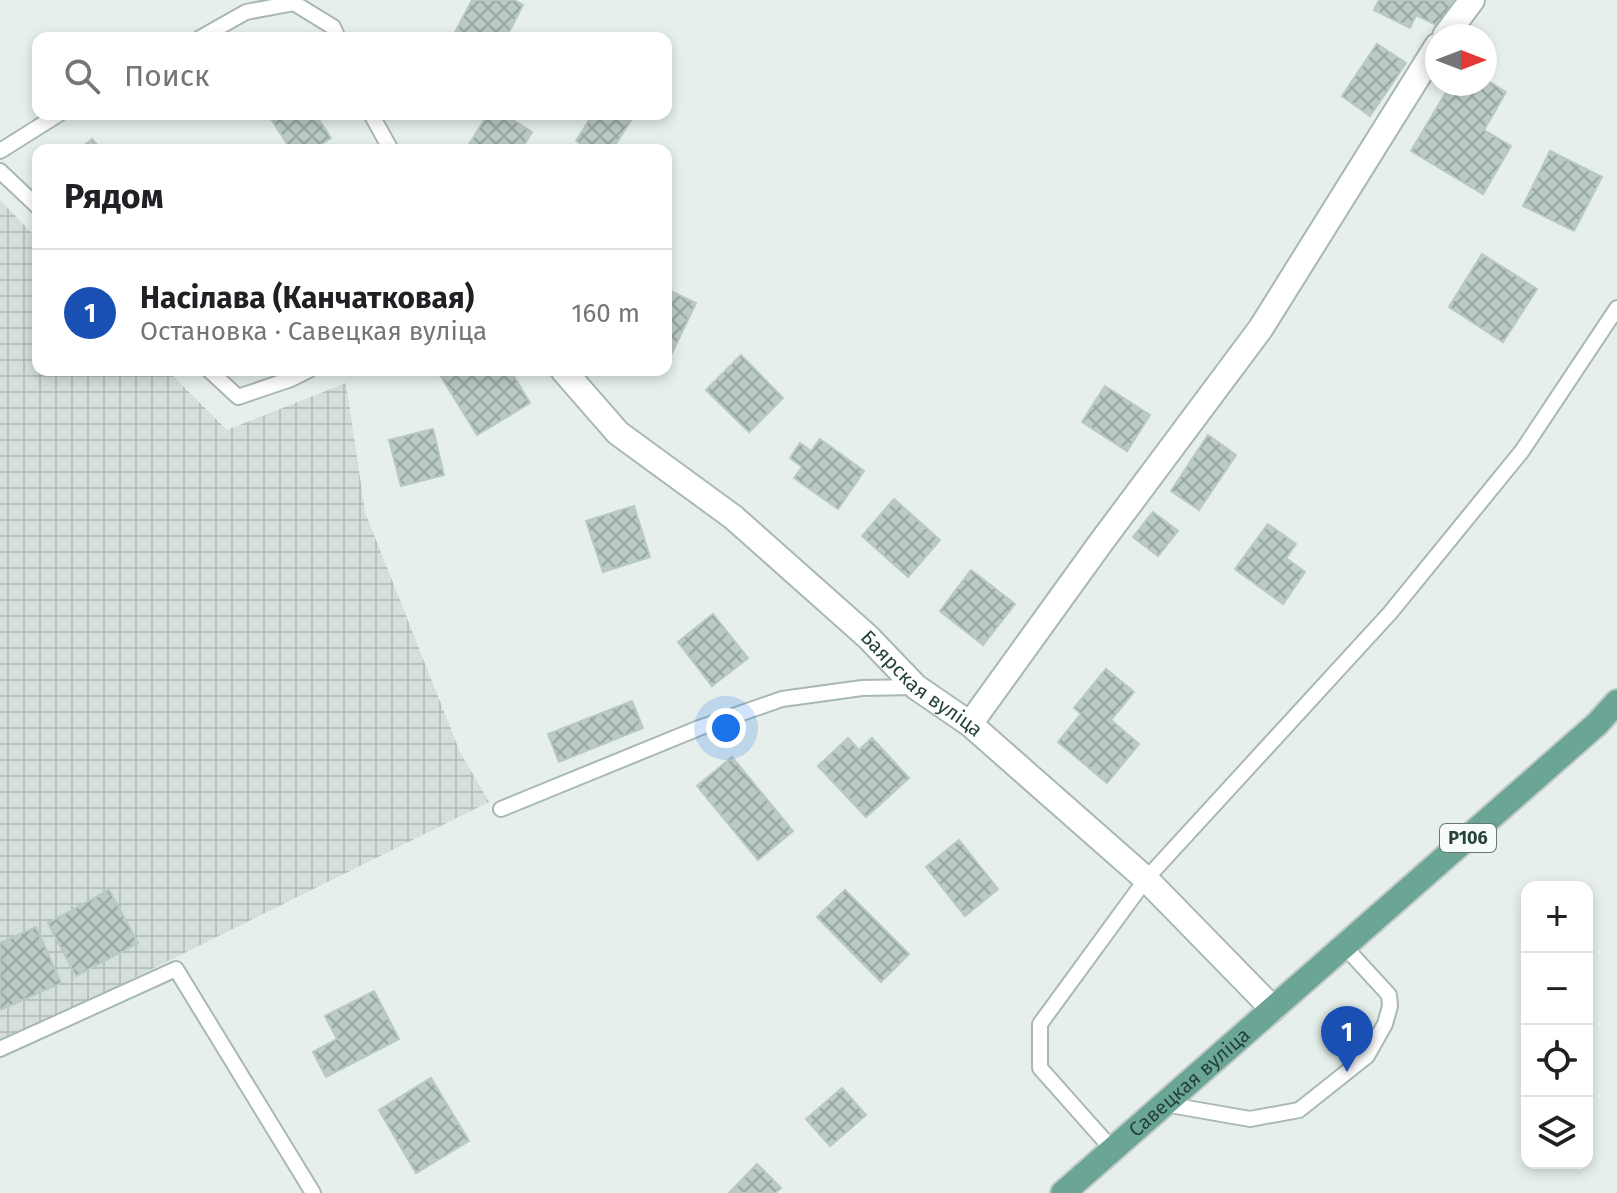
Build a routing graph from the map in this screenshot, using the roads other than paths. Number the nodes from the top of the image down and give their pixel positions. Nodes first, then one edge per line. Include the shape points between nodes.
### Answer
1 (1472, 0) edge
2 (1454, 24) edge
3 (211, 32) edge
4 (335, 32) edge
5 (1425, 65) edge
6 (49, 120) edge
7 (374, 120) edge
8 (388, 144) edge
9 (0, 151) edge
10 (0, 171) edge
11 (32, 201) edge
12 (1617, 308) edge
13 (215, 376) edge
14 (297, 376) edge
15 (568, 376) edge
16 (916, 687) junction
17 (1617, 702) edge
18 (970, 724) junction
19 (501, 809) dead end
20 (1146, 879) junction
21 (1344, 946) junction
22 (1273, 1009) junction
23 (0, 1049) edge
24 (1164, 1104) junction
25 (1112, 1149) junction
26 (313, 1193) edge
27 (1063, 1193) edge

1 - 2 street
3 - 4 lane via 246,12 294,3
5 - 18 street via 1261,328
6 - 9 lane
7 - 8 lane
10 - 11 lane
12 - 20 lane via 1522,451 1399,601
13 - 14 lane via 238,397
15 - 16 street, Баярская вуліца via 618,433 733,517
16 - 18 street, Баярская вуліца
16 - 19 lane via 782,699
17 - 21 main road, Р106
18 - 20 street, Баярская вуліца
20 - 22 street, Баярская вуліца
20 - 25 lane via 1040,1024 1040,1068
21 - 22 main road, Савецкая вуліца / Р106
21 - 24 lane via 1389,995 1385,1024 1367,1056 1299,1110 1250,1119
22 - 24 main road, Савецкая вуліца / Р106
23 - 26 lane via 176,969
24 - 25 main road, Савецкая вуліца / Р106
25 - 27 main road, Савецкая вуліца / Р106

